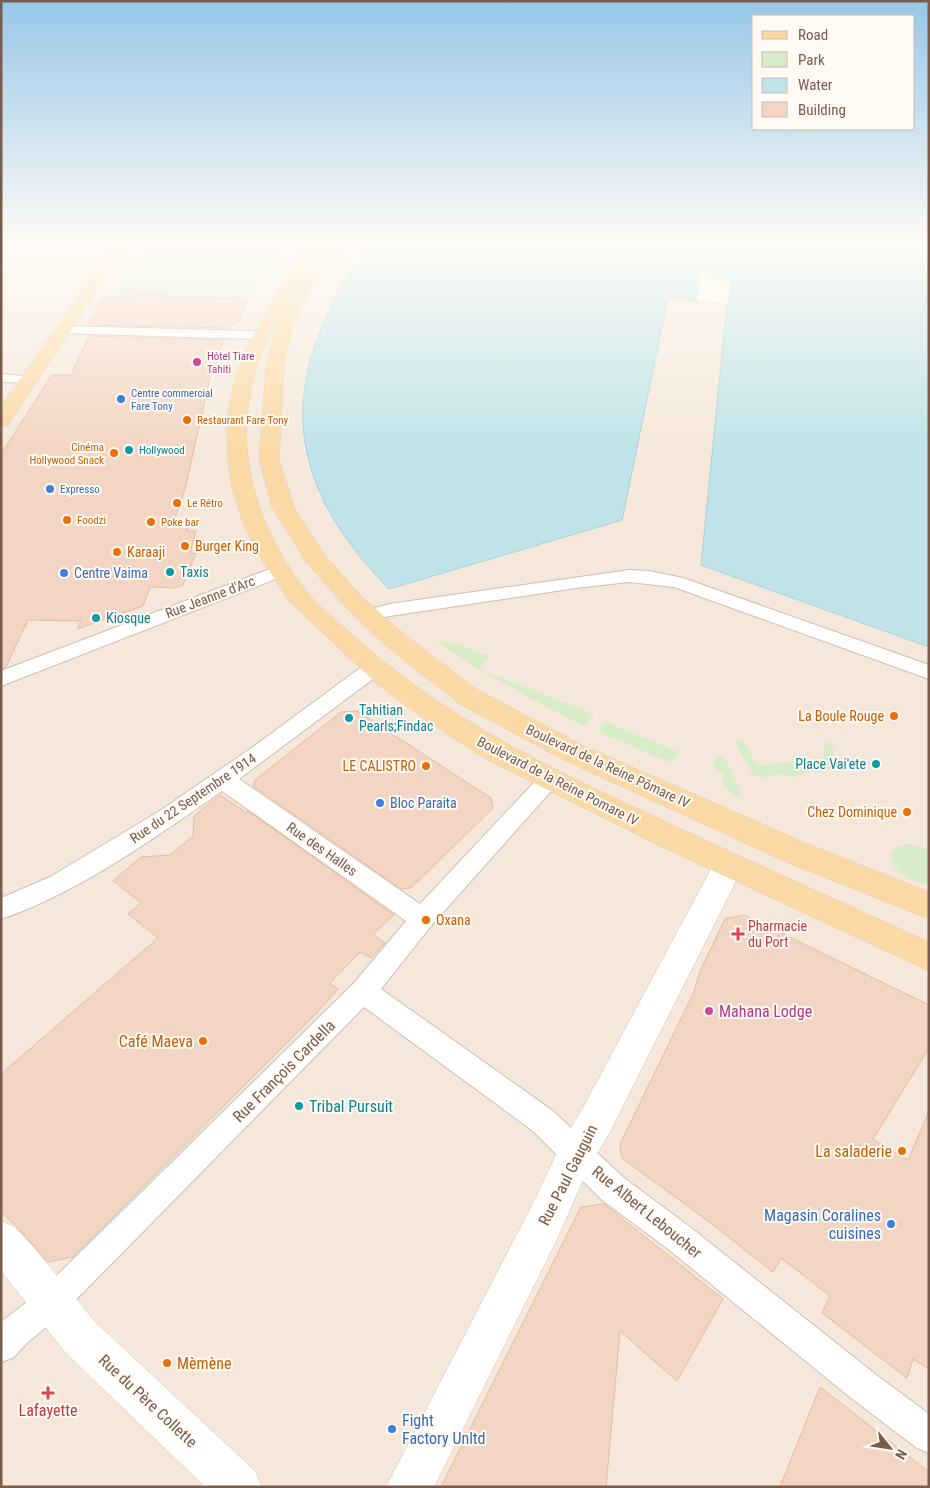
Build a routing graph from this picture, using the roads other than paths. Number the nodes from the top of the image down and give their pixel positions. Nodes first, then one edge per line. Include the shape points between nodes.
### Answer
1 (75, 312) edge
2 (273, 312) edge
3 (290, 312) edge
4 (303, 312) edge
5 (63, 330) junction
6 (260, 335) junction
7 (275, 366) junction
8 (1, 378) edge
9 (28, 380) junction
10 (1, 421) edge
11 (280, 571) junction
12 (368, 616) junction
13 (374, 668) junction
14 (929, 672) edge
15 (1, 679) edge
16 (223, 780) junction
17 (550, 780) junction
18 (729, 865) junction
19 (929, 906) edge
20 (1, 910) edge
21 (422, 919) junction
22 (929, 957) edge
23 (363, 991) junction
24 (576, 1154) junction
25 (1, 1241) edge
26 (56, 1308) junction
27 (1, 1346) edge
28 (929, 1436) edge
29 (239, 1487) edge
30 (409, 1487) edge

1 - 5 main road
2 - 6 main road, Boulevard de la Reine Pomare IV
3 - 7 main road, Boulevard de la Reine Pōmare IV via 284,324
4 - 7 main road
5 - 6 street
5 - 9 main road
6 - 11 main road, Boulevard de la Reine Pomare IV via 241,391 235,430 236,457 244,496
7 - 12 main road, Boulevard de la Reine Pōmare IV via 269,459 283,507 314,557
8 - 9 street
9 - 10 main road
11 - 13 main road, Boulevard de la Reine Pomare IV via 317,616
11 - 15 street, Rue Jeanne d'Arc
12 - 14 street via 389,610 576,582 650,577 677,582
12 - 19 main road, Boulevard de la Reine Pōmare IV via 469,697 574,753 797,853
13 - 16 street, Rue du 22 Septembre 1914
13 - 17 main road, Boulevard de la Reine Pomare IV via 452,725
16 - 20 street, Rue du 22 Septembre 1914 via 131,841 58,884
16 - 21 street, Rue des Halles
17 - 18 main road, Boulevard de la Reine Pomare IV
17 - 21 street, Rue François Cardella
18 - 22 main road, Boulevard de la Reine Pomare IV
18 - 24 street, Rue Paul Gauguin
21 - 23 street, Rue François Cardella
23 - 24 street, Rue Albert Leboucher via 543,1121
23 - 26 street, Rue François Cardella
24 - 28 street, Rue Albert Leboucher via 613,1189
24 - 30 street, Rue Paul Gauguin
25 - 26 street, Rue du Père Collette
26 - 27 street, Rue François Cardella via 15,1332
26 - 29 street, Rue du Père Collette via 80,1337

